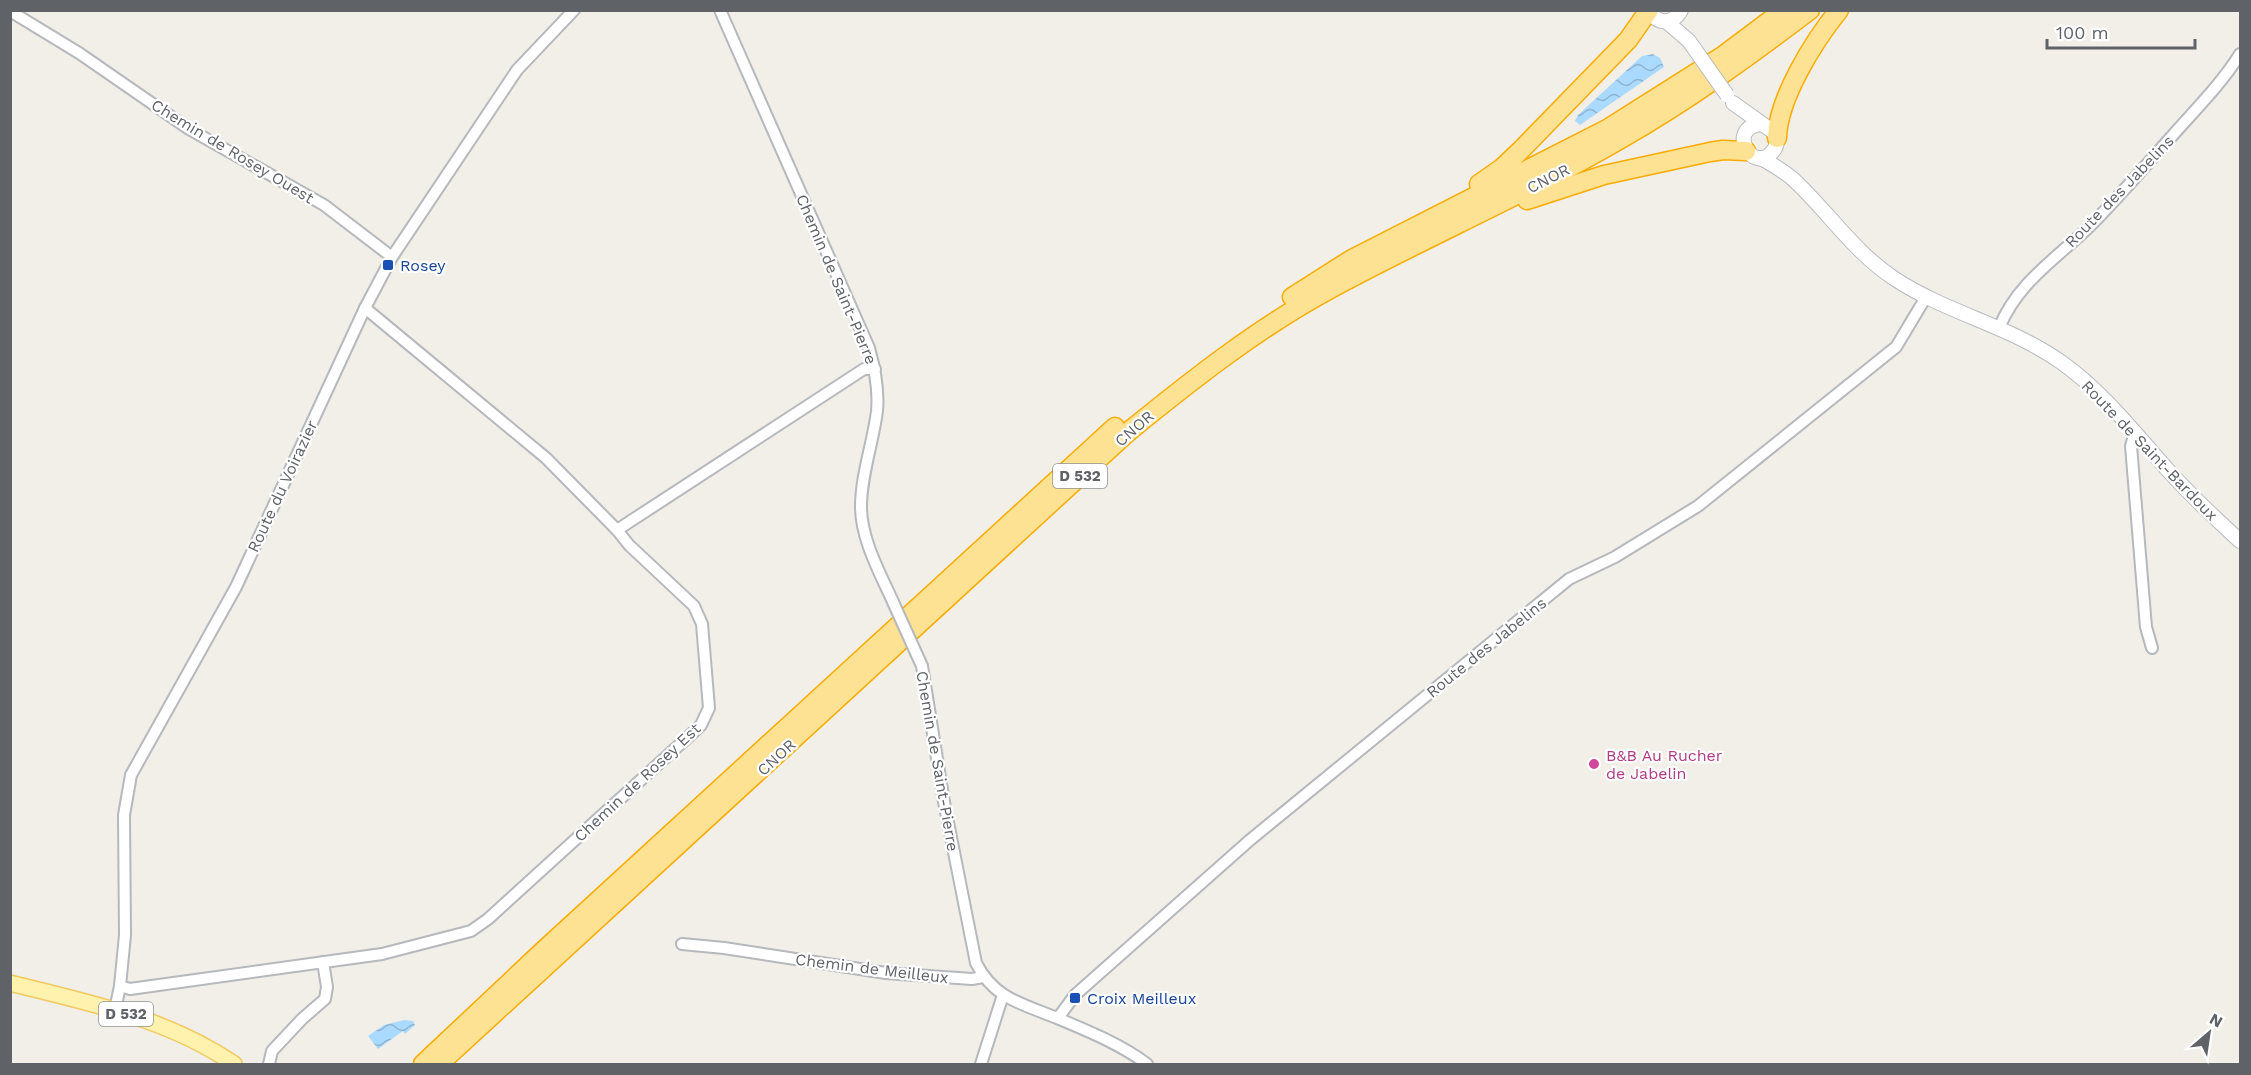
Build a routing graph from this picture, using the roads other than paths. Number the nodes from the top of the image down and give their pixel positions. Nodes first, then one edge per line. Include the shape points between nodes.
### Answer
1 (10, 10) edge
2 (574, 10) edge
3 (720, 10) edge
4 (1649, 10) edge
5 (1784, 10) edge
6 (1810, 10) edge
7 (1839, 10) edge
8 (1675, 16) edge
9 (2241, 54) edge
10 (1730, 99) junction
11 (1762, 124) junction
12 (1777, 142) junction
13 (1751, 148) junction
14 (1794, 180) junction
15 (1417, 243) junction
16 (392, 257) junction
17 (1352, 259) junction
18 (1926, 297) junction
19 (365, 308) junction
20 (2000, 328) junction
21 (875, 369) junction
22 (2135, 432) junction
23 (617, 530) junction
24 (2241, 541) edge
25 (2152, 648) dead end
26 (682, 944) dead end
27 (323, 962) junction
28 (983, 977) junction
29 (10, 983) edge
30 (120, 986) junction
31 (1003, 995) junction
32 (115, 1010) junction
33 (1058, 1018) junction
34 (234, 1065) edge
35 (269, 1065) edge
36 (423, 1065) edge
37 (440, 1065) edge
38 (981, 1065) edge
39 (1147, 1065) edge

1 - 16 street, Chemin de Rosey Ouest via 189,129 324,205
2 - 16 street, Route du Voirazier via 517,70
3 - 21 street, Chemin de Saint-Pierre
4 - 8 street via 1656,19
4 - 17 highway via 1628,40 1502,168
5 - 17 highway, CNOR / D 532 via 1724,55 1607,129
6 - 15 highway, CNOR / D 532 via 1656,119 1563,171
7 - 12 highway via 1795,81 1779,116
8 - 10 street, bridge
9 - 20 street, Route des Jabelins via 2116,199 2029,281
10 - 11 street
10 - 13 street
11 - 12 street via 1771,129
11 - 13 street via 1751,127
12 - 13 street via 1771,154
12 - 14 street, Route de Saint-Bardoux
13 - 14 street, Route de Saint-Bardoux
13 - 15 highway via 1710,152 1604,176 1541,194
14 - 18 street, Route de Saint-Bardoux via 1872,262
15 - 37 highway, CNOR / D 532 via 1293,310 1128,432
16 - 19 street, Route du Voirazier
17 - 36 highway, CNOR / D 532 via 1227,340 1120,423 857,661
18 - 20 street, Route de Saint-Bardoux
18 - 33 street, Route des Jabelins via 1896,347 1698,506 1615,557 1569,579 1250,840 1075,995
19 - 23 street, Chemin de Rosey Est via 546,458
19 - 30 street, Route du Voirazier via 236,587 132,775 124,815 125,935
20 - 22 street, Route de Saint-Bardoux via 2062,363
21 - 23 street via 864,369
21 - 28 street, Chemin de Saint-Pierre, bridge via 877,411 861,508 869,545 922,666 944,802 976,963
22 - 24 street, Route de Saint-Bardoux via 2167,470
22 - 25 street via 2131,446 2146,627
23 - 27 street, Chemin de Rosey Est via 694,606 700,618 709,708 701,725 477,928 381,954
26 - 28 street, Chemin de Meilleux via 886,973
27 - 30 street, Chemin de Rosey Est via 130,989
27 - 35 street via 325,999 272,1052
28 - 31 street
29 - 32 main road, D 532
30 - 32 street, Route du Voirazier
31 - 33 street
31 - 38 street
32 - 34 main road, D 532 via 195,1039
33 - 39 street via 1129,1051

